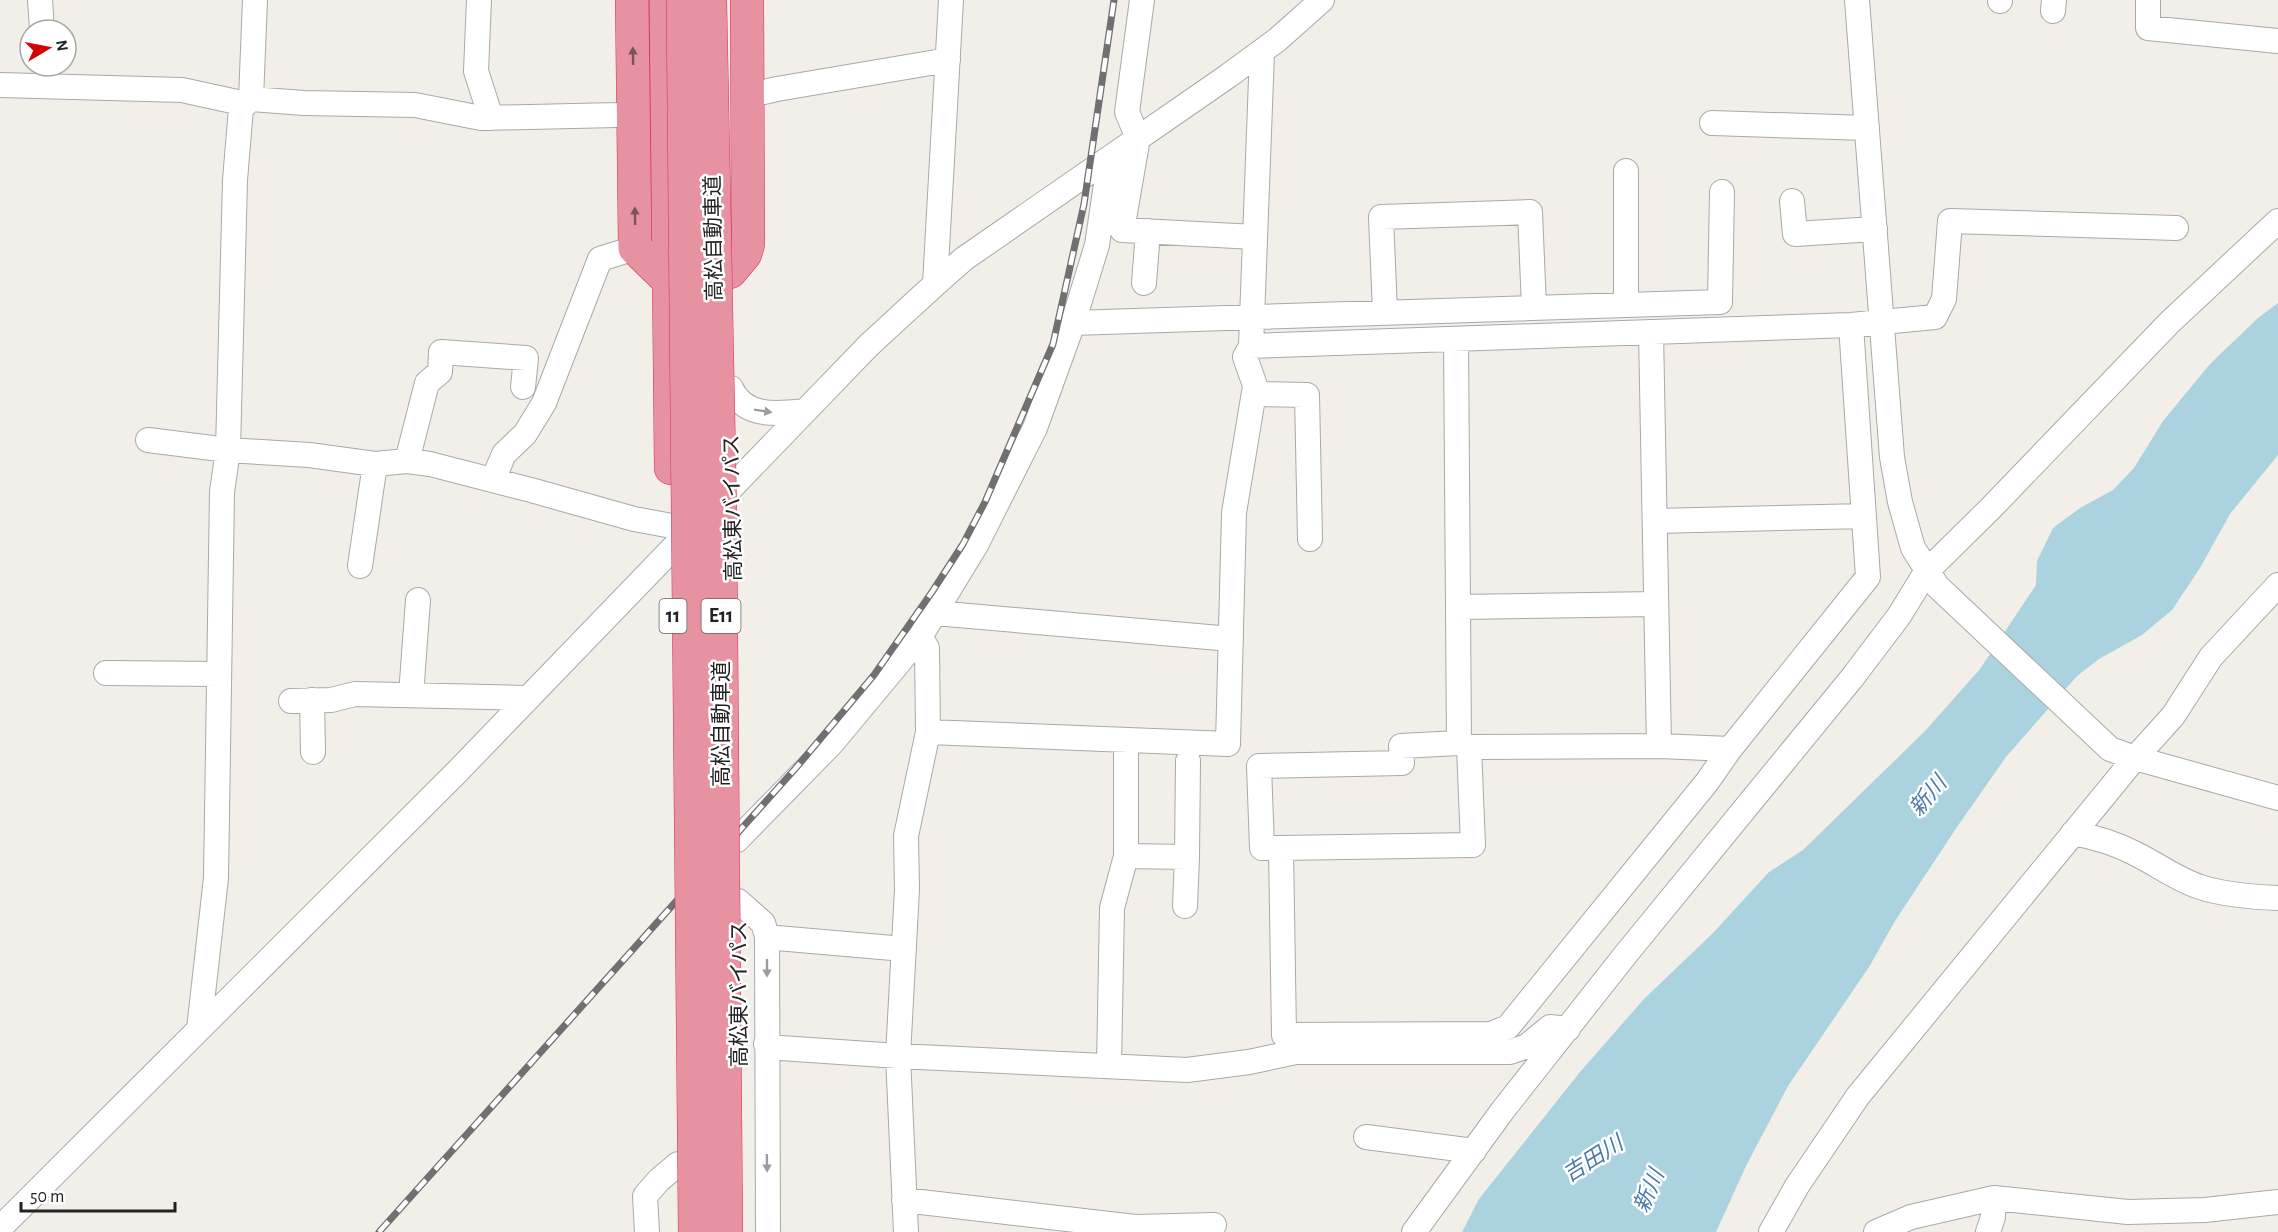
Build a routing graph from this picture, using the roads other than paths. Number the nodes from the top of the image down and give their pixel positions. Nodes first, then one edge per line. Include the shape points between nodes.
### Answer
1 (40, 0) edge
2 (255, 0) edge
3 (479, 0) edge
4 (632, 0) edge
5 (666, 0) edge
6 (683, 0) edge
7 (710, 0) edge
8 (726, 0) edge
9 (747, 0) edge
10 (951, 0) edge
11 (1142, 0) edge
12 (1322, 0) edge
13 (1857, 0) edge
14 (2149, 1) edge
15 (41, 18) edge
16 (2278, 41) edge
17 (1262, 52) junction
18 (948, 60) junction
19 (40, 78) edge
20 (58, 78) edge
21 (0, 85) edge
22 (747, 96) junction
23 (249, 101) junction
24 (634, 112) junction
25 (491, 118) junction
26 (1712, 123) dead end
27 (1867, 128) junction
28 (1138, 138) junction
29 (1110, 158) junction
30 (1626, 171) dead end
31 (1722, 192) dead end
32 (1792, 201) dead end
33 (2278, 221) edge
34 (2176, 228) dead end
35 (1875, 229) junction
36 (1148, 231) junction
37 (1255, 237) junction
38 (635, 248) junction
39 (730, 272) junction
40 (669, 281) junction
41 (1144, 283) dead end
42 (935, 284) junction
43 (1626, 305) junction
44 (1534, 307) junction
45 (1385, 312) junction
46 (1252, 316) junction
47 (1073, 322) junction
48 (1851, 325) junction
49 (1882, 329) junction
50 (1651, 332) junction
51 (1456, 339) junction
52 (1251, 346) junction
53 (1255, 386) junction
54 (523, 387) dead end
55 (731, 388) junction
56 (805, 411) junction
57 (148, 440) dead end
58 (228, 450) junction
59 (407, 461) junction
60 (375, 464) junction
61 (493, 480) junction
62 (733, 485) junction
63 (1864, 516) junction
64 (1654, 521) junction
65 (672, 537) junction
66 (1310, 539) dead end
67 (360, 566) dead end
68 (1931, 579) junction
69 (2278, 585) edge
70 (418, 600) dead end
71 (1656, 604) junction
72 (1458, 607) junction
73 (935, 613) junction
74 (920, 637) junction
75 (1231, 639) junction
76 (106, 673) dead end
77 (219, 674) junction
78 (411, 695) junction
79 (527, 698) junction
80 (928, 732) junction
81 (1126, 740) junction
82 (1464, 745) junction
83 (1659, 746) junction
84 (1730, 749) junction
85 (313, 752) dead end
86 (2135, 758) junction
87 (1188, 761) dead end
88 (2278, 798) edge
89 (2073, 833) junction
90 (737, 840) junction
91 (1281, 848) junction
92 (1125, 856) junction
93 (1187, 857) junction
94 (2278, 898) edge
95 (738, 901) junction
96 (1185, 906) dead end
97 (777, 938) dead end
98 (904, 949) junction
99 (199, 1029) junction
100 (1568, 1029) junction
101 (766, 1044) junction
102 (898, 1056) junction
103 (1109, 1066) junction
104 (1366, 1137) dead end
105 (1474, 1151) junction
106 (678, 1164) junction
107 (1994, 1198) junction
108 (904, 1200) junction
109 (2278, 1202) edge
110 (2, 1221) edge
111 (1214, 1225) dead end
112 (647, 1232) edge
113 (679, 1232) edge
114 (695, 1232) edge
115 (726, 1232) edge
116 (740, 1232) edge
117 (768, 1232) edge
118 (906, 1232) edge
119 (1414, 1232) edge
120 (1771, 1232) edge
121 (1876, 1232) edge
122 (1988, 1232) edge

1 - 15 street
2 - 23 street
3 - 25 street via 476,71
24 -> 4 highway
5 - 40 highway, 11
6 - 114 highway, 高松自動車道 / E11, bridge
7 - 115 highway, 高松自動車道 / E11, bridge via 720,512
8 - 39 highway, 高松東バイパス
9 - 22 highway
10 - 18 street
11 - 28 street via 1127,112
12 - 17 street
13 - 27 street
14 - 16 street via 2148,28
17 - 28 street
17 - 37 street
18 - 22 street
18 - 42 street
19 - 21 street
20 - 23 street via 97,89 182,90
22 - 39 highway via 748,244
23 - 25 street via 415,105
23 - 58 street via 241,108 236,180
24 - 25 street
38 -> 24 highway
26 - 27 street
27 - 35 street
28 - 29 street
28 - 36 street via 1122,230
29 - 42 street via 965,258
29 - 47 street via 1097,245
30 - 43 street
31 - 43 street via 1720,302
32 - 35 street via 1795,234
33 - 68 street via 2170,322 1990,509
34 - 49 street via 1950,221 1944,299 1935,317
35 - 49 street
36 - 37 street
36 - 41 street
37 - 46 street
38 - 40 highway
38 - 61 street via 600,259 544,403 525,434 504,454
39 - 55 highway, 高松東バイパス
40 - 65 highway, 11
42 - 56 street
43 - 44 street
44 - 45 street
44 - 45 street via 1530,212 1381,217
45 - 46 street
46 - 47 street
46 - 52 street
47 - 73 street via 1035,429 976,545
48 - 49 street
48 - 50 street
48 - 63 street
49 - 68 street via 1898,491 1913,548
50 - 51 street
50 - 64 street
51 - 52 street
51 - 72 street
52 - 53 street via 1245,357
53 - 66 street via 1258,394 1307,395
53 - 75 street via 1234,513
54 - 59 street via 526,358 441,352 440,372 427,382
55 -> 56 street via 736,400 760,412
55 - 62 highway, 高松東バイパス
56 - 62 street
57 - 58 street
58 - 60 street
58 - 77 street via 222,492
59 - 60 street
59 - 61 street
60 - 67 street
61 - 65 street via 634,519
62 - 65 street
62 - 90 highway, 高松東バイパス
63 - 64 street
63 - 84 street via 1868,577
64 - 71 street
65 - 79 street
65 - 106 highway, 11
68 - 86 street via 2110,749
68 - 100 street
69 - 86 street via 2211,657 2173,716
70 - 78 street
71 - 72 street
71 - 83 street
72 - 82 street
73 - 74 street
73 - 75 street
74 - 80 street via 927,648
74 - 90 street via 832,743
75 - 81 street via 1228,744
76 - 77 street
77 - 99 street via 216,878
78 - 79 street
78 - 85 street via 355,694 332,700 302,700
79 - 99 street
80 - 81 street
80 - 98 street via 906,836
81 - 92 street
82 - 83 street
82 - 91 street via 1473,845
82 - 91 street via 1401,746 1402,763 1258,766 1262,848
83 - 84 street
84 - 91 street via 1508,1027 1491,1034 1284,1035
86 - 88 street
86 - 89 street
87 - 93 street
89 - 94 street via 2096,837 2134,853 2201,888 2245,897
89 - 120 street via 1858,1096
90 - 95 highway, 高松東バイパス
92 - 93 street
92 - 103 street via 1112,908
93 - 96 street
95 -> 101 street via 764,923
95 - 116 highway, 高松東バイパス
97 - 98 street
98 - 102 street
99 - 110 street
100 - 103 street via 1550,1027 1527,1046 1510,1052 1296,1052 1187,1070
100 - 105 street
101 - 102 street
101 -> 117 street
102 - 103 street
102 - 108 street
104 - 105 street
105 - 119 street
106 - 112 street via 645,1196
106 - 113 highway, 11
107 - 109 street via 2128,1212 2205,1210
107 - 121 street via 1911,1216
107 - 122 street
108 - 111 street via 1135,1227
108 - 118 street

